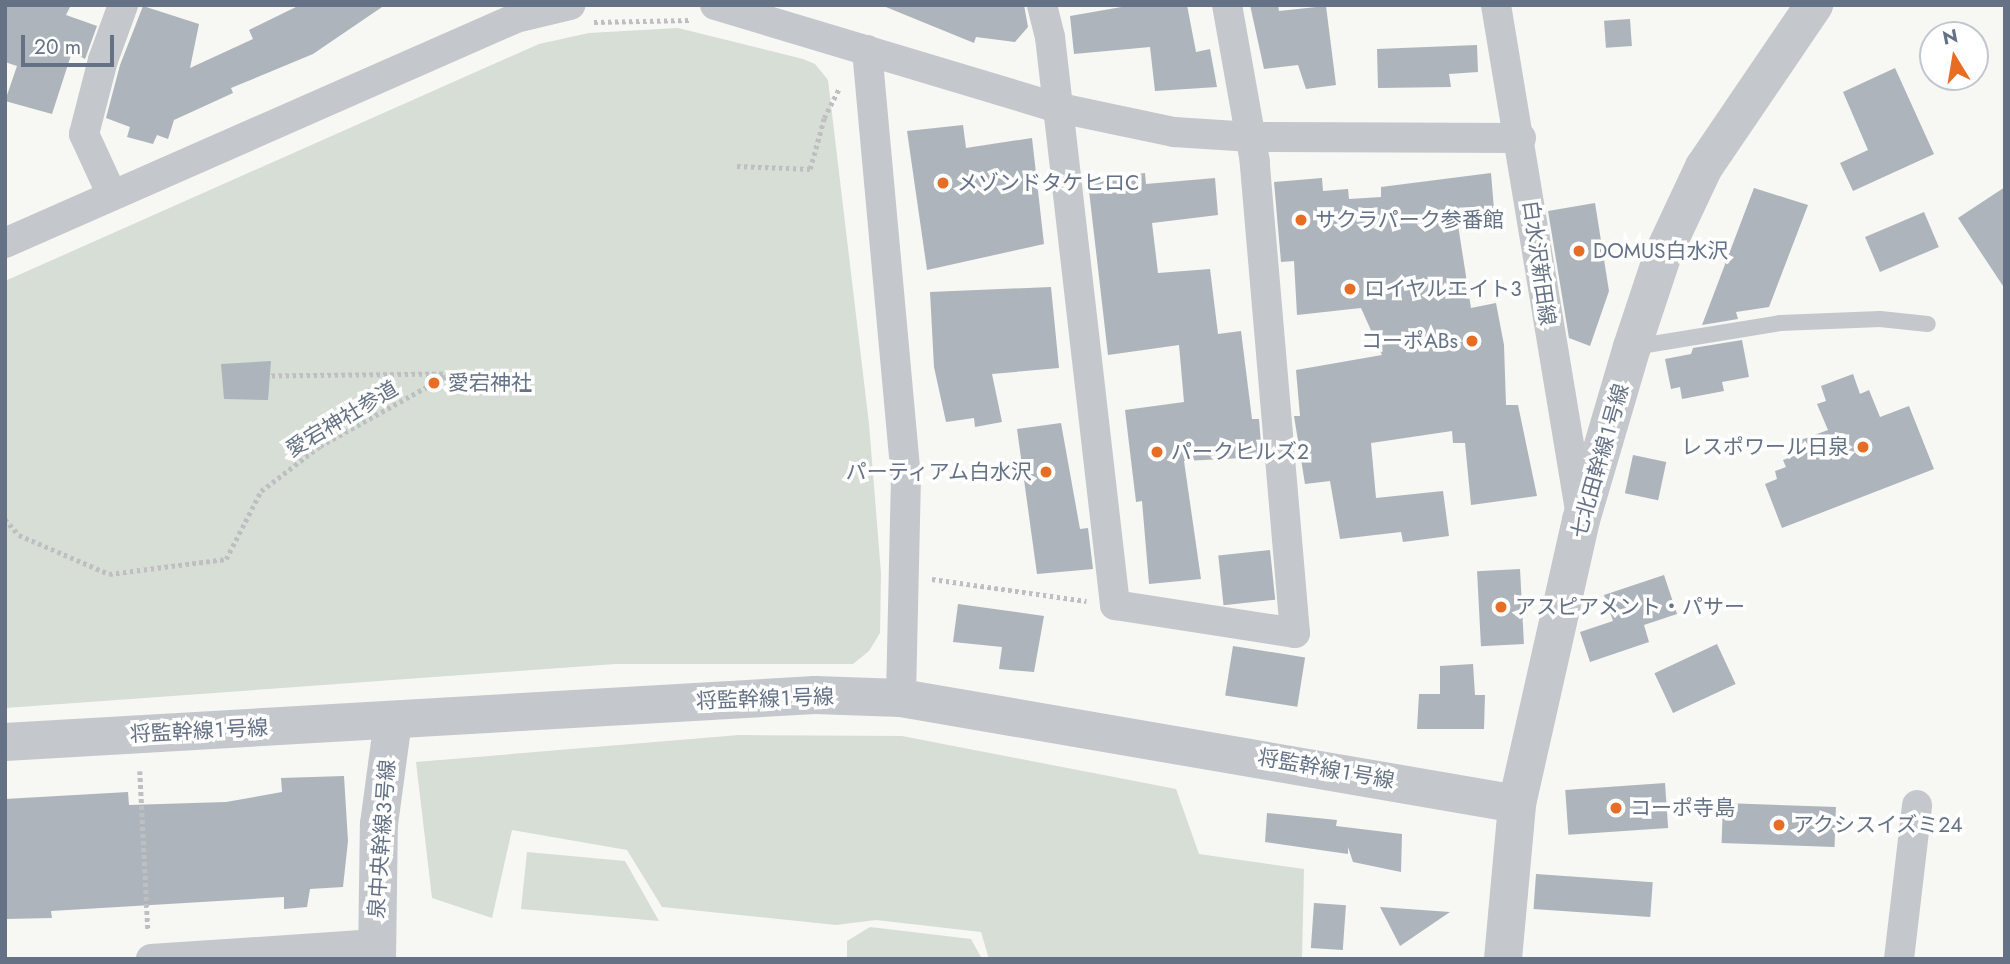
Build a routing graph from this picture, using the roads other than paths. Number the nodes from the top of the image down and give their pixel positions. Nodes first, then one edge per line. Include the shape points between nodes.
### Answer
1 (123, 5) edge
2 (1042, 5) edge
3 (1227, 5) edge
4 (1496, 5) edge
5 (1814, 5) edge
6 (580, 14) edge
7 (709, 14) edge
8 (867, 50) junction
9 (1055, 107) junction
10 (1252, 137) junction
11 (1521, 138) junction
12 (112, 195) junction
13 (5, 243) edge
14 (1928, 324) dead end
15 (1632, 348) junction
16 (1581, 520) junction
17 (901, 698) junction
18 (393, 720) junction
19 (5, 742) edge
20 (1517, 804) junction
21 (1917, 806) dead end
22 (376, 951) edge
23 (150, 952) edge
24 (1503, 959) edge
25 (1899, 959) edge

1 - 12 street via 83,134
2 - 9 street via 1050,37
3 - 10 street
4 - 11 street, 白水沢新田線
5 - 15 street, 七北田幹線１号線 via 1704,167 1663,254
6 - 12 street via 516,18
7 - 8 street
8 - 9 street
8 - 17 street via 906,476
9 - 10 street via 1174,132
9 - 10 street via 1115,605 1295,633
10 - 11 street
11 - 16 street, 白水沢新田線
12 - 13 street
14 - 15 lane via 1880,319 1780,323
15 - 16 street, 七北田幹線１号線
16 - 20 street, 七北田幹線１号線
17 - 18 street, 将監幹線１号線 via 815,695
17 - 20 street, 将監幹線１号線
18 - 19 street, 将監幹線１号線
18 - 22 street, 泉中央幹線３号線 via 379,824
20 - 24 street, 七北田幹線１号線
21 - 25 street
22 - 23 street

